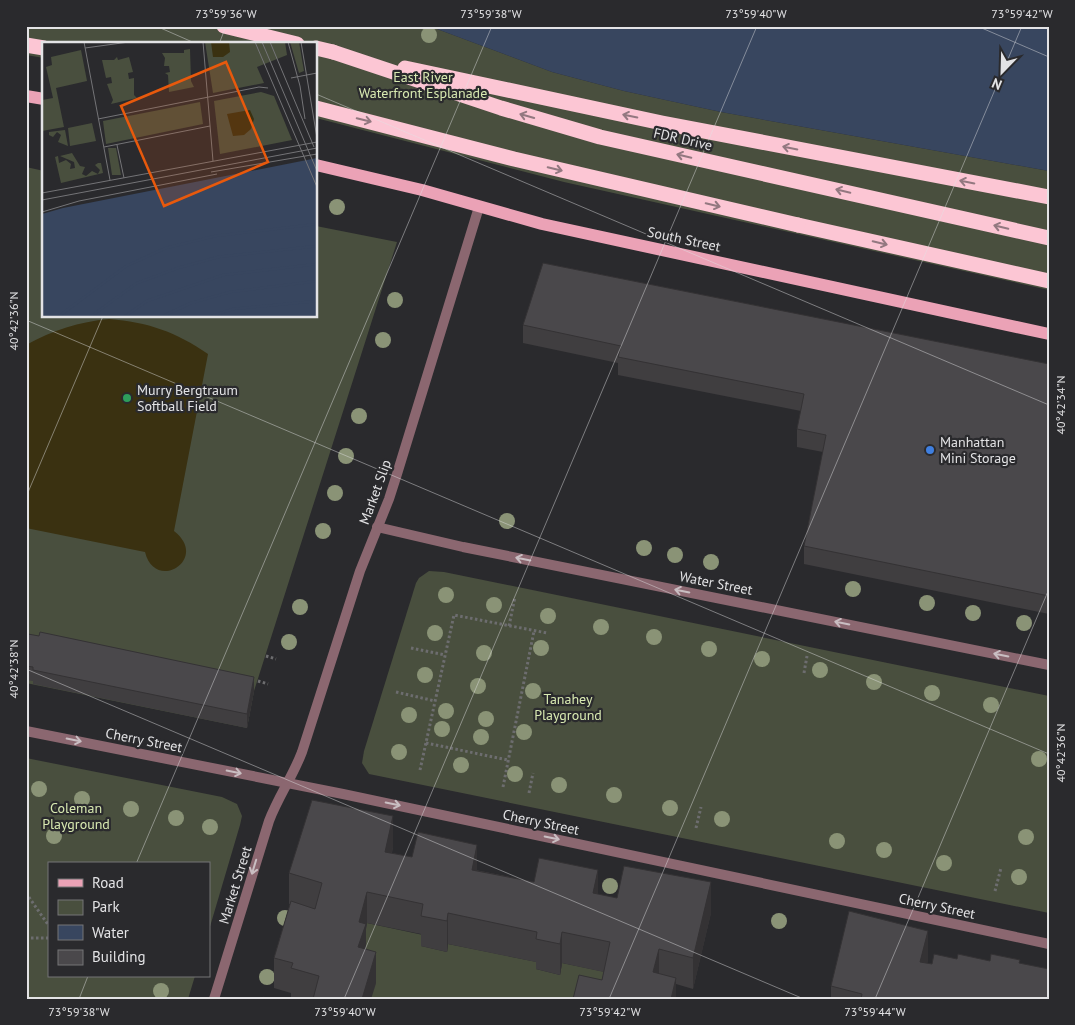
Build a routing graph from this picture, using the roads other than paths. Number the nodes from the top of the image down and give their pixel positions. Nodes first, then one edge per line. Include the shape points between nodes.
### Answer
1 (224, 26) edge
2 (289, 42) edge
3 (26, 45) edge
4 (42, 48) edge
5 (318, 48) edge
6 (333, 52) junction
7 (26, 96) edge
8 (42, 99) edge
9 (318, 109) edge
10 (318, 165) edge
11 (1049, 198) edge
12 (479, 207) junction
13 (1049, 238) edge
14 (1049, 281) edge
15 (1049, 334) edge
16 (377, 527) junction
17 (1049, 665) edge
18 (26, 731) edge
19 (288, 782) junction
20 (1049, 944) edge
21 (214, 999) edge

1 - 2 highway
3 - 4 highway
5 - 6 highway, FDR Drive
11 -> 6 highway, bridge via 662,123
13 -> 6 highway, FDR Drive, bridge via 600,137
7 - 8 main road
9 -> 14 highway, bridge via 514,159
10 - 12 main road, South Street
12 - 15 main road, South Street via 542,224
12 - 16 street, Market Slip via 397,474
17 -> 16 street, Water Street
16 - 19 street, Market Slip via 302,752
18 -> 19 street, Cherry Street
19 -> 20 street, Cherry Street
19 -> 21 street, Market Street via 268,821

